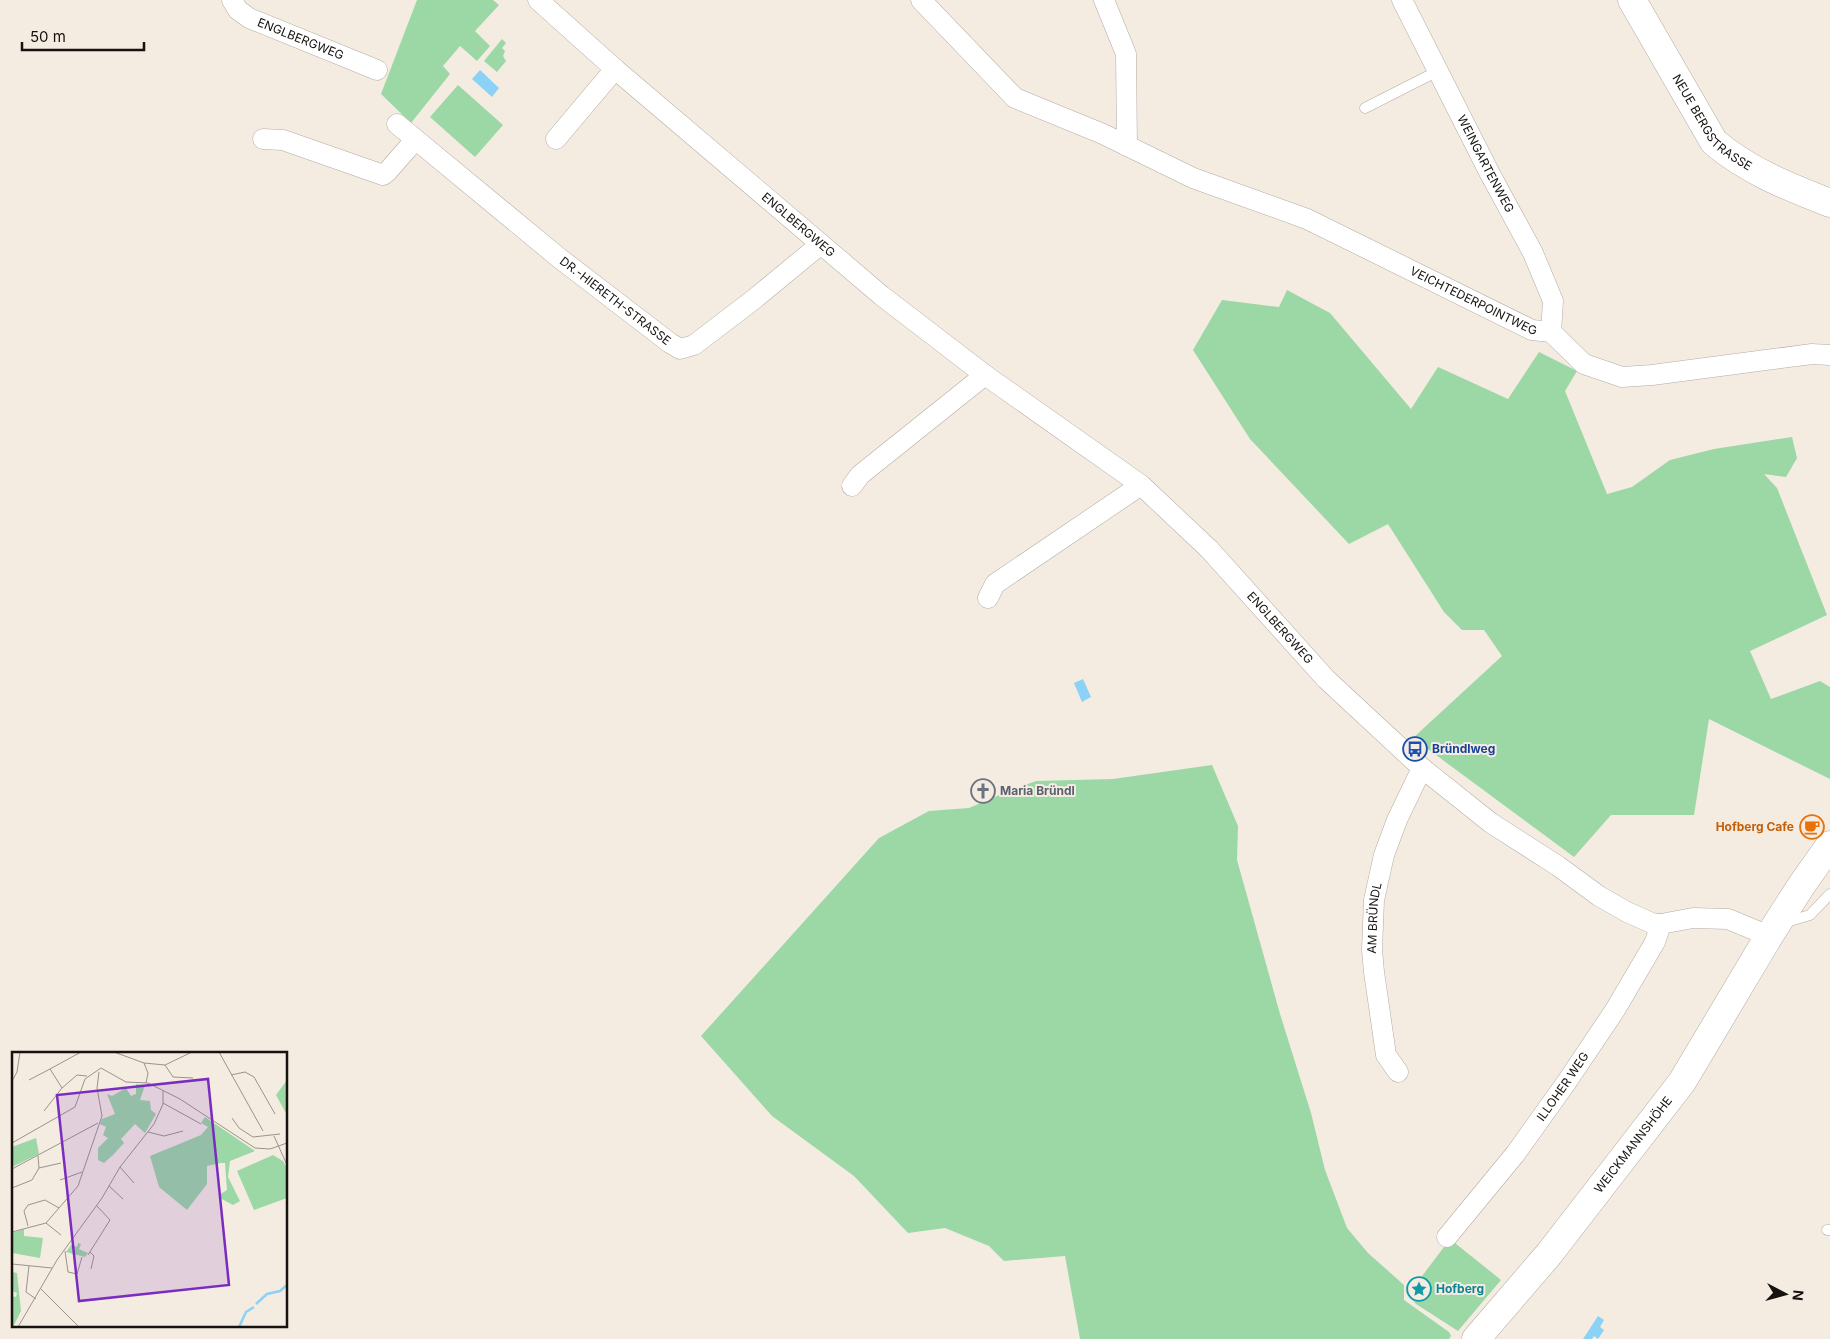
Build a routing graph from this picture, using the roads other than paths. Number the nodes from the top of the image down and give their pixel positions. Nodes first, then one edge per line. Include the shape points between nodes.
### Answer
1 (232, 0) edge
2 (538, 0) edge
3 (922, 0) edge
4 (1104, 0) edge
5 (1402, 0) edge
6 (1632, 0) edge
7 (615, 69) junction
8 (377, 70) dead end
9 (1438, 71) junction
10 (1365, 108) dead end
11 (397, 124) dead end
12 (263, 139) dead end
13 (556, 139) dead end
14 (414, 140) junction
15 (1128, 146) junction
16 (1830, 203) edge
17 (821, 244) junction
18 (1551, 332) junction
19 (1830, 354) edge
20 (985, 375) junction
21 (1141, 485) junction
22 (852, 486) dead end
23 (988, 598) dead end
24 (1422, 768) junction
25 (1830, 845) edge
26 (1830, 894) edge
27 (1661, 924) junction
28 (1772, 931) junction
29 (1398, 1072) dead end
30 (1447, 1237) dead end
31 (1476, 1339) edge

1 - 8 street, ENGLBERGWEG via 238,10 249,18
2 - 7 street, ENGLBERGWEG
3 - 15 street, VEICHTEDERPOINTWEG via 1015,98
4 - 15 street via 1126,54
5 - 9 street, WEINGARTENWEG
6 - 16 street, NEUE BERGSTRASSE via 1714,142 1760,173
7 - 13 street
7 - 17 street, ENGLBERGWEG
9 - 10 lane
9 - 18 street, WEINGARTENWEG via 1532,253 1552,300
11 - 14 street, DR.-HIERETH-STRASSE
12 - 14 street via 283,140 382,175
14 - 17 street, DR.-HIERETH-STRASSE via 558,257 680,349 694,345
15 - 18 street, VEICHTEDERPOINTWEG via 1193,178 1307,219 1532,330
17 - 20 street, ENGLBERGWEG via 882,296
18 - 19 street, VEICHTEDERPOINTWEG via 1584,364 1622,377
20 - 21 street, ENGLBERGWEG
20 - 22 street via 860,475
21 - 23 street via 995,584
21 - 24 street, ENGLBERGWEG via 1209,549 1326,679
24 - 27 street via 1491,823 1599,896 1627,912
24 - 29 street, AM BRÜNDL via 1384,855 1374,900 1374,972 1386,1055
25 - 28 street
26 - 28 lane via 1810,915
27 - 28 street via 1694,918 1728,919
27 - 30 street, ILLOHER WEG via 1655,942 1615,1010 1572,1075 1516,1153
28 - 31 street, WEICKMANNSHÖHE via 1682,1082 1549,1254

